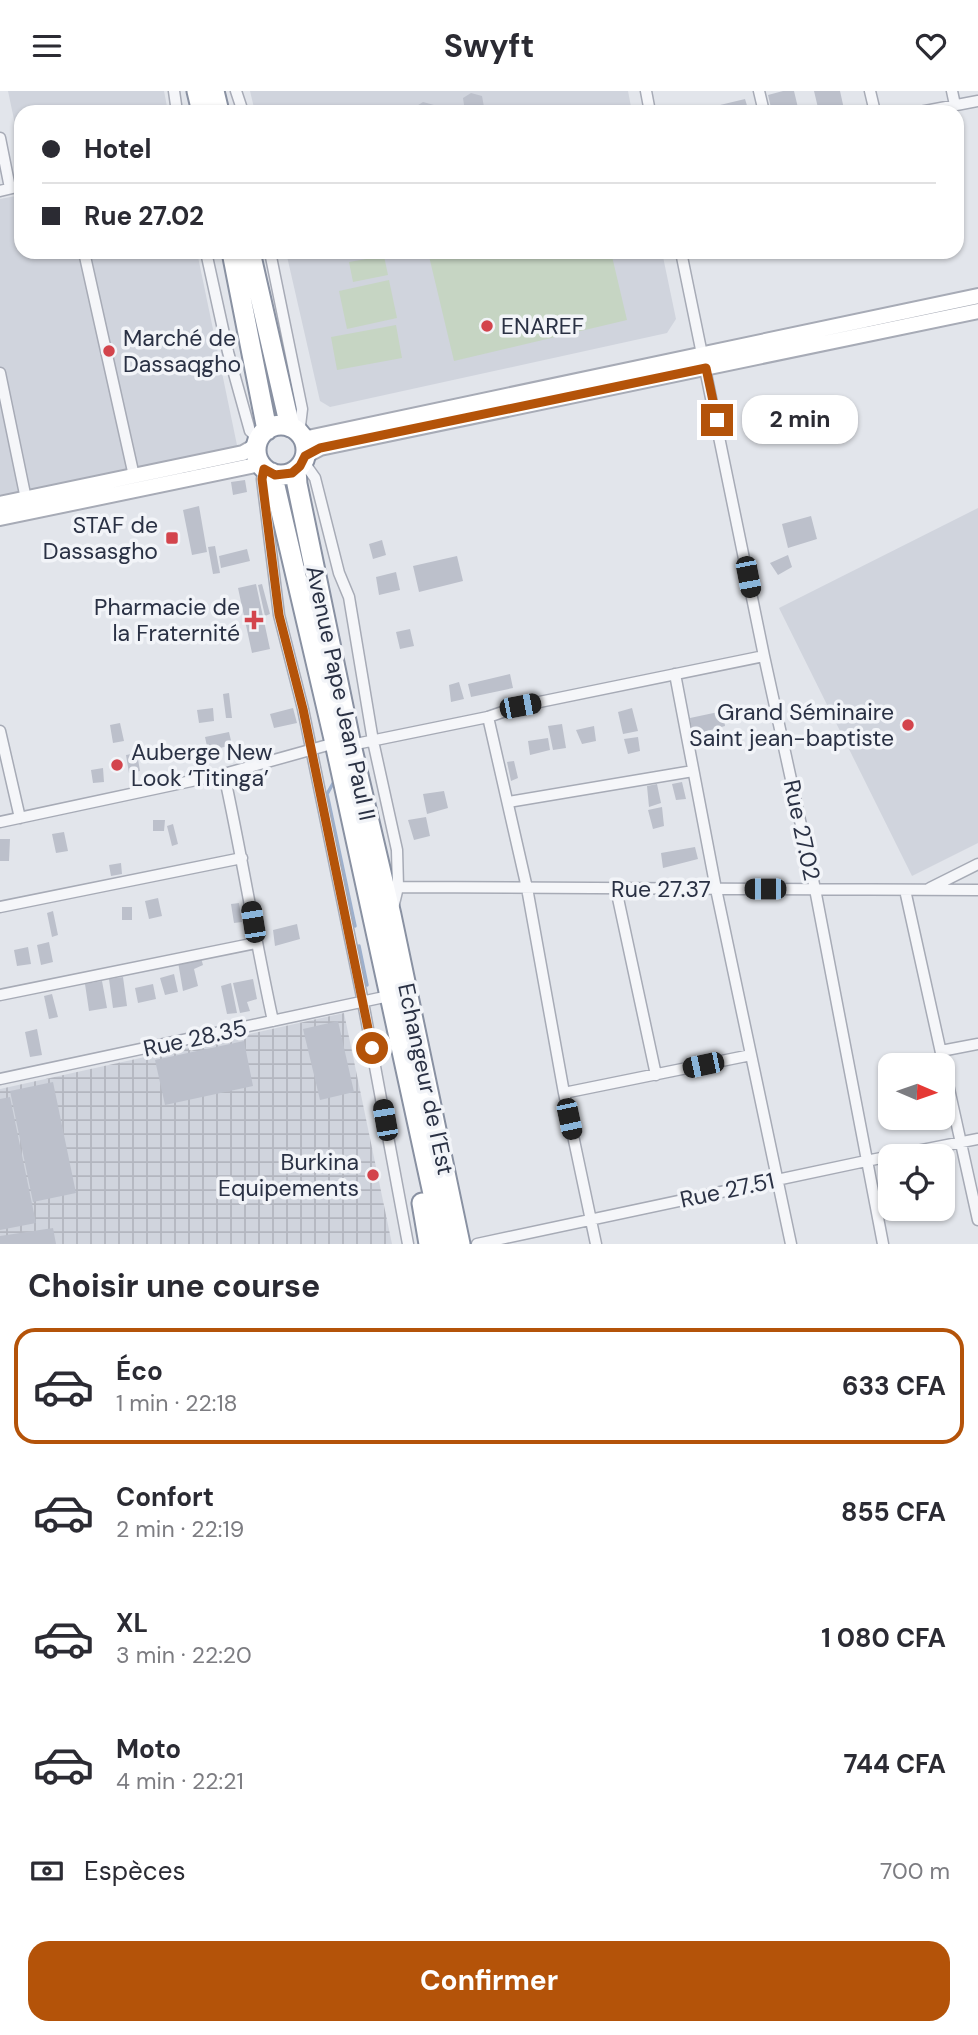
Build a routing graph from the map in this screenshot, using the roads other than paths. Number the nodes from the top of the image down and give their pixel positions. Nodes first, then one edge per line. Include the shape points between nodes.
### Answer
1 (952, 91) edge
2 (978, 100) edge
3 (955, 105) joint
4 (0, 138) edge
5 (10, 188) edge
6 (87, 259) edge
7 (208, 259) edge
8 (233, 259) edge
9 (252, 259) edge
10 (271, 259) edge
11 (683, 259) edge
12 (978, 296) edge
13 (978, 311) edge
14 (705, 361) junction
15 (0, 373) edge
16 (299, 448) junction
17 (263, 453) junction
18 (134, 476) junction
19 (26, 499) junction
20 (0, 504) edge
21 (0, 518) edge
22 (764, 656) junction
23 (675, 674) junction
24 (488, 717) junction
25 (0, 731) edge
26 (373, 741) junction
27 (343, 744) junction
28 (310, 749) junction
29 (693, 771) junction
30 (224, 774) junction
31 (508, 802) junction
32 (20, 818) junction
33 (0, 822) edge
34 (242, 858) junction
35 (978, 864) edge
36 (527, 888) junction
37 (616, 888) junction
38 (392, 889) junction
39 (716, 889) junction
40 (815, 889) junction
41 (905, 890) junction
42 (926, 890) junction
43 (978, 890) edge
44 (0, 907) edge
45 (370, 909) joint
46 (391, 915) joint
47 (256, 943) junction
48 (0, 995) edge
49 (389, 996) junction
50 (363, 1002) junction
51 (273, 1021) junction
52 (414, 1022) junction
53 (978, 1044) edge
54 (401, 1046) junction
55 (941, 1051) junction
56 (751, 1055) junction
57 (656, 1075) junction
58 (0, 1079) edge
59 (564, 1093) junction
60 (978, 1139) edge
61 (962, 1143) junction
62 (866, 1161) junction
63 (777, 1179) junction
64 (591, 1220) junction
65 (978, 1220) edge
66 (408, 1244) edge
67 (429, 1244) edge
68 (444, 1244) edge
69 (460, 1244) edge
70 (476, 1244) edge
71 (596, 1244) edge
72 (791, 1244) edge
73 (883, 1244) edge

1 - 3 street
2 - 3 street
4 - 5 street
6 - 18 street
7 - 17 street via 250,431
8 - 17 highway, Avenue Pape Jean Paul II
9 - 16 highway, Avenue Pape Jean Paul II
10 - 16 street via 302,409
11 - 14 street, Rue 27.02
12 - 14 street
13 - 14 street
14 - 16 street via 320,448
14 - 22 street, Rue 27.02
15 - 19 street
16 - 17 highway via 278,426
16 - 17 highway via 286,475
16 - 26 street via 315,478 349,597
16 - 27 highway, Avenue Pape Jean Paul II via 297,484
17 - 18 street via 243,453
17 - 21 street
17 - 27 highway, Avenue Pape Jean Paul II
17 - 28 street via 262,479 279,615
18 - 19 street
19 - 20 street
22 - 23 street
22 - 40 street, Rue 27.02
23 - 24 street via 520,706
23 - 29 street
24 - 26 street
24 - 31 street
25 - 32 street
26 - 27 street
26 - 38 street via 397,850
27 - 28 street
27 - 38 highway, Avenue Pape Jean Paul II
27 - 45 highway, Avenue Pape Jean Paul II
28 - 30 street
28 - 50 street
29 - 31 street
29 - 39 street
30 - 32 street
30 - 34 street
31 - 36 street
32 - 33 street
34 - 44 street
34 - 47 street
35 - 42 street
36 - 37 street, Rue 27.37
36 - 38 street, Rue 27.37
36 - 59 street
37 - 39 street, Rue 27.37
37 - 57 street
38 - 46 highway, Avenue Pape Jean Paul II
39 - 40 street, Rue 27.37
39 - 56 street
40 - 41 street, Rue 27.37
40 - 62 street, Rue 27.02
41 - 42 street, Rue 27.37
41 - 55 street
42 - 43 street, Rue 27.37
45 - 49 highway, Echangeur de l´Est
46 - 52 highway, Echangeur de l´Est
47 - 48 street
47 - 51 street
49 - 50 street, Rue 28.35
49 - 54 highway, Echangeur de l´Est
50 - 51 street, Rue 28.35
50 - 66 street
51 - 58 street, Rue 28.35
52 - 69 highway, Echangeur de l´Est
52 - 70 highway
53 - 55 street
54 - 67 highway
54 - 68 highway, Echangeur de l´Est
55 - 61 street
56 - 57 street
56 - 63 street
57 - 59 street
59 - 64 street
60 - 61 street, Rue 27.51
61 - 62 street, Rue 27.51
61 - 65 street
62 - 63 street, Rue 27.51
62 - 73 street, Rue 27.02
63 - 64 street, Rue 27.51
63 - 72 street
64 - 70 street, Rue 27.51
64 - 71 street

